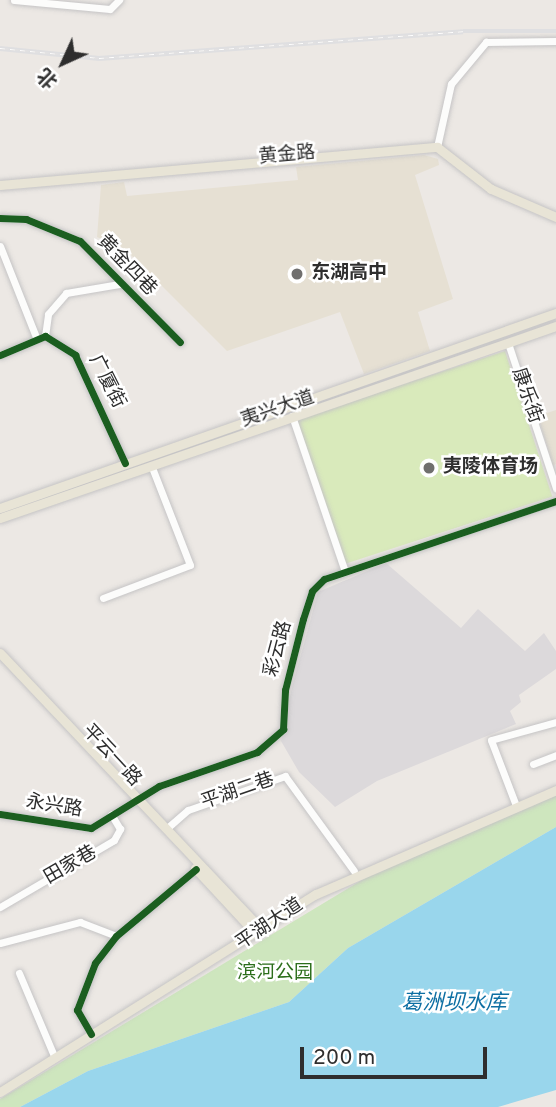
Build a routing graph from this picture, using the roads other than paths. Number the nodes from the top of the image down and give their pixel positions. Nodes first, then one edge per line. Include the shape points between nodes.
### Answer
1 (14, 0) edge
2 (119, 0) edge
3 (556, 41) edge
4 (437, 147) junction
5 (0, 185) edge
6 (556, 217) edge
7 (0, 218) edge
8 (0, 246) edge
9 (120, 284) junction
10 (556, 313) edge
11 (556, 326) edge
12 (45, 336) junction
13 (36, 337) junction
14 (180, 342) dead end
15 (508, 343) junction
16 (0, 355) edge
17 (292, 416) junction
18 (125, 463) junction
19 (151, 465) junction
20 (556, 488) edge
21 (556, 501) edge
22 (0, 508) edge
23 (0, 518) edge
24 (344, 569) junction
25 (103, 598) dead end
26 (0, 653) edge
27 (0, 660) edge
28 (556, 722) edge
29 (556, 755) edge
30 (533, 764) dead end
31 (556, 787) edge
32 (134, 798) junction
33 (515, 803) junction
34 (0, 814) edge
35 (111, 814) junction
36 (166, 829) junction
37 (196, 869) junction
38 (354, 871) junction
39 (0, 907) edge
40 (258, 931) junction
41 (116, 936) junction
42 (0, 943) edge
43 (19, 973) dead end
44 (91, 1034) junction
45 (54, 1056) junction
46 (0, 1087) edge
47 (0, 1092) edge

1 - 2 street via 110,9
3 - 4 street via 486,41 451,84
4 - 5 main road, 黄金路
4 - 6 main road via 491,189
7 - 9 street, 黄金四巷 via 64,232
8 - 13 street
9 - 12 street via 66,293 48,314
9 - 14 street, 黄金四巷
10 - 18 main road, 夷兴大道
11 - 15 main road, 夷兴大道
12 - 13 street
12 - 18 street, 广厦街 via 75,355
13 - 16 street
15 - 17 main road, 夷兴大道
15 - 20 street, 康乐街
17 - 19 main road, 夷兴大道
17 - 24 street
18 - 22 main road, 夷兴大道
19 - 23 main road, 夷兴大道
19 - 25 street via 190,565
21 - 24 street, 彩云路
24 - 32 street, 彩云路 via 312,591 285,690 283,729 273,742
26 - 32 main road, 平云一路
27 - 32 main road, 平云一路
28 - 33 street via 491,740
29 - 30 street
31 - 33 main road, 平湖大道
31 - 40 main road, 平湖大道 via 356,875
32 - 35 street, 永兴路
32 - 36 main road, 平云一路
32 - 37 main road, 平云一路
33 - 38 main road, 平湖大道
34 - 35 street, 永兴路 via 81,830
35 - 39 street, 田家巷 via 120,829 114,841
36 - 38 street, 平湖二巷 via 188,810 285,776
36 - 40 main road, 平云一路
37 - 40 main road, 平云一路
37 - 41 street
38 - 40 main road, 平湖大道
40 - 44 main road, 平湖大道
40 - 47 main road, 平湖大道
41 - 42 street via 80,922
41 - 44 street via 79,992 77,1010
43 - 45 street
44 - 45 main road, 平湖大道
45 - 46 main road, 平湖大道

